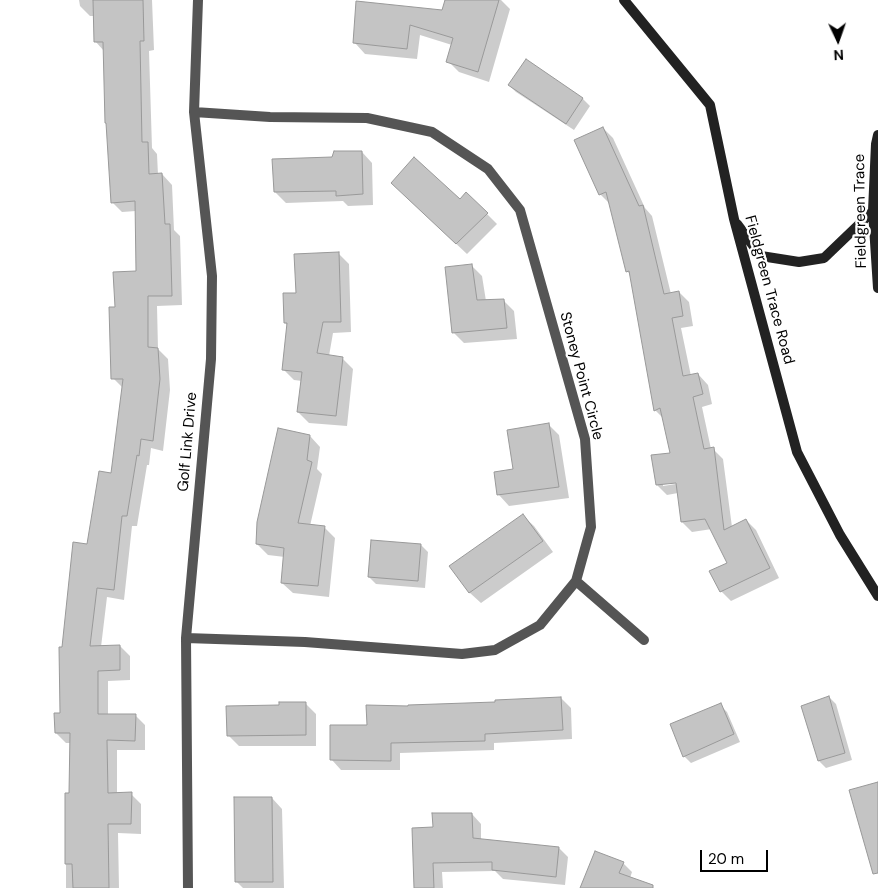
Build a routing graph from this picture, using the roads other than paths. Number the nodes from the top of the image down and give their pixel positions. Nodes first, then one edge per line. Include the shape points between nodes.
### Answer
1 (198, 0) edge
2 (624, 0) edge
3 (194, 112) junction
4 (878, 134) edge
5 (873, 211) junction
6 (734, 219) junction
7 (878, 288) edge
8 (576, 581) junction
9 (878, 596) edge
10 (186, 638) junction
11 (644, 640) dead end
12 (188, 888) edge

1 - 3 street, Golf Link Drive
2 - 6 street, Fieldgreen Trace Road via 710,105
3 - 8 street, Stoney Point Circle via 367,118 432,132 488,169 520,210 584,439 591,527
3 - 10 street, Golf Link Drive via 212,276 211,359
4 - 5 street, Fieldgreen Trace
5 - 6 street via 824,258 799,262 761,256
5 - 7 street, Fieldgreen Trace
6 - 9 street, Fieldgreen Trace Road via 797,452 840,535
8 - 10 street, Stoney Point Circle via 540,625 495,650 462,654 305,642
8 - 11 street
10 - 12 street, Golf Link Drive

